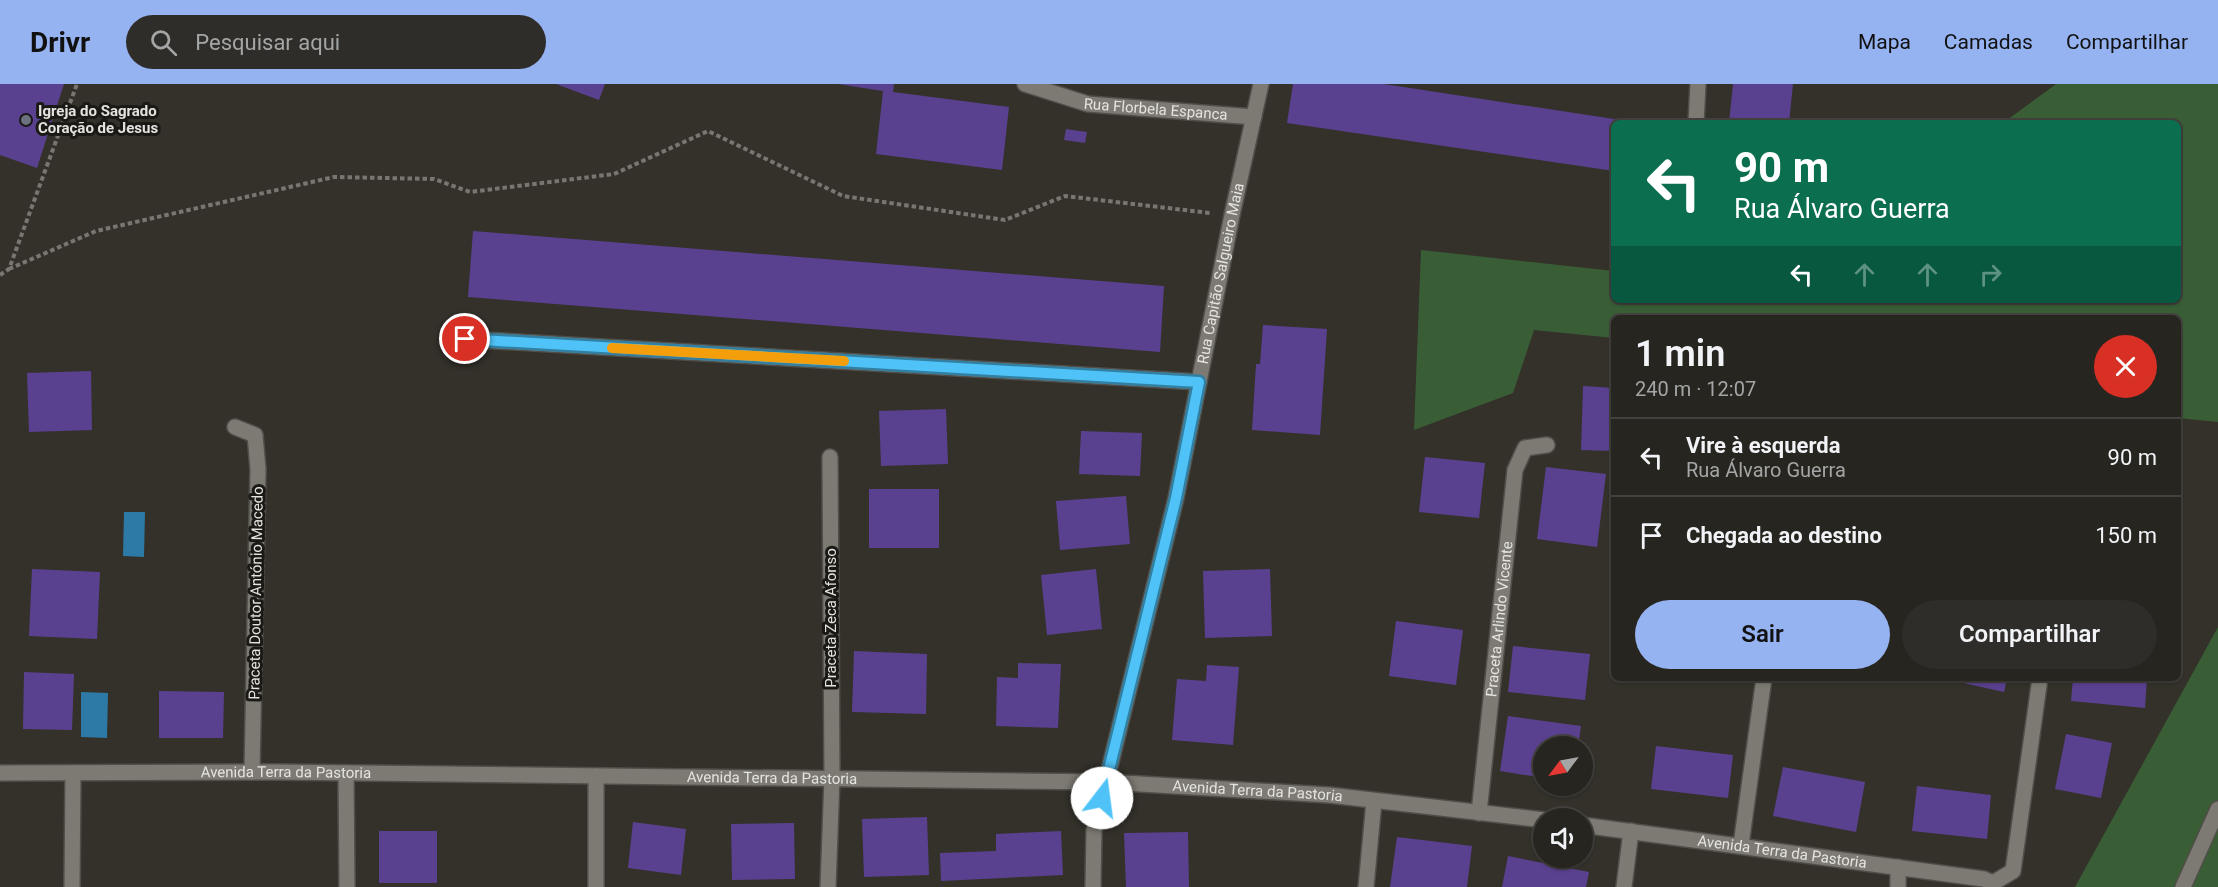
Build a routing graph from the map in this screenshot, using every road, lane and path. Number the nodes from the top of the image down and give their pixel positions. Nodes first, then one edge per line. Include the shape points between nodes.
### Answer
1 (77, 84) edge
2 (1025, 84) edge
3 (1261, 84) edge
4 (1698, 84) edge
5 (1254, 117) junction
6 (1696, 120) edge
7 (1232, 215) junction
8 (9, 269) junction
9 (0, 275) edge
10 (465, 339) dead end
11 (1199, 382) junction
12 (235, 427) dead end
13 (1547, 445) dead end
14 (830, 457) dead end
15 (1764, 681) edge
16 (2040, 681) edge
17 (252, 772) junction
18 (0, 773) edge
19 (73, 773) junction
20 (346, 773) junction
21 (596, 776) junction
22 (832, 778) junction
23 (1106, 782) junction
24 (1374, 801) junction
25 (2218, 809) edge
26 (1479, 813) junction
27 (1533, 819) edge
28 (1593, 826) edge
29 (1631, 831) junction
30 (1741, 845) junction
31 (1898, 867) junction
32 (72, 887) edge
33 (346, 887) edge
34 (596, 887) edge
35 (828, 887) edge
36 (1093, 887) edge
37 (1366, 887) edge
38 (1624, 887) edge
39 (1898, 887) edge
40 (2183, 887) edge

1 - 8 path
2 - 5 street, Rua Florbela Espanca via 1088,104
3 - 5 street
4 - 6 street
5 - 7 street, Rua Capitão Salgueiro Maia
7 - 8 path via 1065,196 1005,220 843,196 708,131 614,174 481,191 470,192 434,179 334,177 96,231
7 - 11 street, Rua Capitão Salgueiro Maia
8 - 9 path
10 - 11 street
11 - 23 street, Rua Capitão Salgueiro Maia via 1176,498
12 - 17 street, Praceta Doutor António Macedo via 255,435 258,469
13 - 26 street, Praceta Arlindo Vicente via 1525,448 1515,470
14 - 22 street, Praceta Zeca Afonso
15 - 30 street
16 - 31 street, Avenida Terra da Pastoria via 2013,871 1993,883
17 - 19 street, Avenida Terra da Pastoria
17 - 20 street, Avenida Terra da Pastoria
18 - 19 street, Avenida Terra da Pastoria
19 - 32 street
20 - 21 street, Avenida Terra da Pastoria
20 - 33 street
21 - 22 street, Avenida Terra da Pastoria
21 - 34 street
22 - 23 street, Avenida Terra da Pastoria
22 - 35 street, Praceta Zeca Afonso
23 - 24 street, Avenida Terra da Pastoria
23 - 36 street, Rua Capitão Salgueiro Maia via 1094,831
24 - 26 street, Avenida Terra da Pastoria
24 - 37 street
25 - 40 street
26 - 27 street, Avenida Terra da Pastoria
28 - 29 street, Avenida Terra da Pastoria
29 - 30 street, Avenida Terra da Pastoria
29 - 38 street
30 - 31 street, Avenida Terra da Pastoria
31 - 39 street

